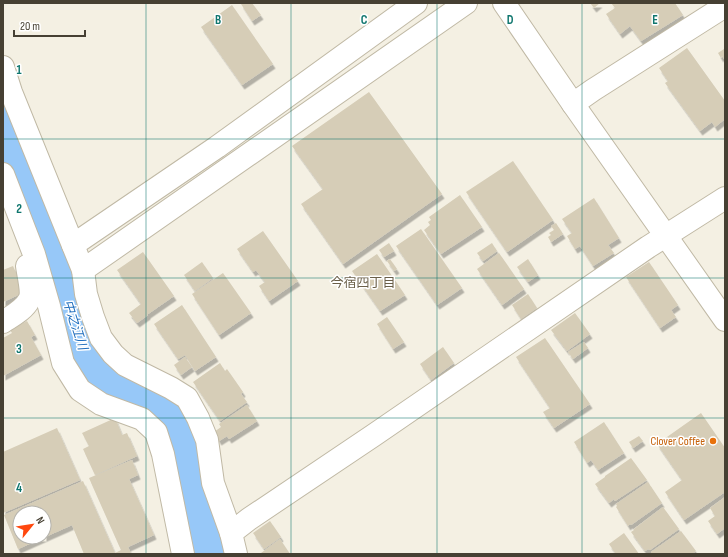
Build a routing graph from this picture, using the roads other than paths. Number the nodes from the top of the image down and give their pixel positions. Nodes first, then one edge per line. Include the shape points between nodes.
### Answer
1 (416, 3) edge
2 (466, 3) edge
3 (504, 3) edge
4 (725, 6) edge
5 (3, 68) edge
6 (573, 104) junction
7 (3, 174) edge
8 (725, 198) edge
9 (23, 227) junction
10 (666, 235) junction
11 (73, 246) junction
12 (83, 270) junction
13 (725, 320) edge
14 (3, 322) edge
15 (231, 533) junction
16 (183, 554) edge
17 (236, 554) edge

1 - 11 street
2 - 12 street
3 - 6 street
4 - 6 street
5 - 11 street
6 - 10 street
7 - 9 street
8 - 10 street
9 - 14 street via 23,249 30,283 30,299 22,310
9 - 16 street via 36,261 63,363 80,390 101,404 142,419 156,432 163,454
10 - 13 street
10 - 15 street
11 - 12 street
12 - 15 street via 86,294 93,317 101,338 113,354 125,365 187,398 207,440 213,483
15 - 17 street

